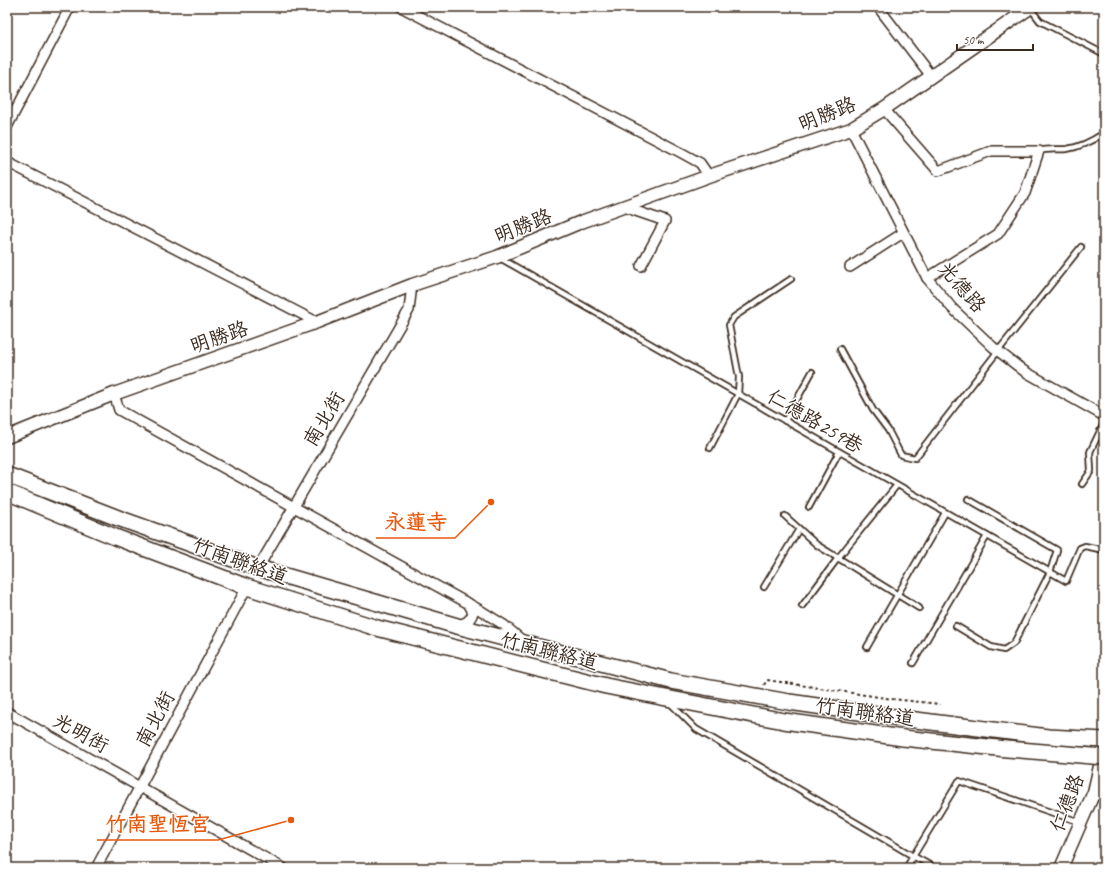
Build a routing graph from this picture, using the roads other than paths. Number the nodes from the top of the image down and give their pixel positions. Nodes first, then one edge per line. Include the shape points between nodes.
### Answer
1 (70, 7) edge
2 (401, 7) edge
3 (878, 7) edge
4 (1030, 8) edge
5 (1104, 54) edge
6 (931, 76) junction
7 (884, 109) junction
8 (7, 127) edge
9 (851, 129) junction
10 (1104, 133) edge
11 (1039, 152) junction
12 (7, 162) edge
13 (710, 176) junction
14 (624, 207) junction
15 (904, 233) junction
16 (1081, 247) dead end
17 (498, 257) junction
18 (641, 266) dead end
19 (850, 267) dead end
20 (927, 278) junction
21 (791, 279) dead end
22 (412, 285) junction
23 (317, 322) junction
24 (840, 349) dead end
25 (998, 351) junction
26 (812, 372) dead end
27 (114, 394) junction
28 (738, 394) junction
29 (1104, 416) edge
30 (785, 421) junction
31 (1104, 423) edge
32 (7, 438) edge
33 (710, 448) dead end
34 (839, 452) junction
35 (7, 475) edge
36 (1082, 484) dead end
37 (897, 485) junction
38 (7, 492) edge
39 (968, 499) dead end
40 (294, 506) junction
41 (809, 507) dead end
42 (945, 513) junction
43 (785, 516) dead end
44 (799, 529) junction
45 (987, 536) junction
46 (1104, 550) edge
47 (838, 558) junction
48 (258, 568) junction
49 (1050, 572) junction
50 (247, 587) junction
51 (764, 587) dead end
52 (897, 594) junction
53 (467, 602) junction
54 (802, 606) dead end
55 (919, 608) dead end
56 (457, 626) junction
57 (956, 626) dead end
58 (525, 644) junction
59 (867, 646) dead end
60 (913, 663) dead end
61 (668, 690) junction
62 (7, 712) edge
63 (1104, 740) edge
64 (1104, 749) edge
65 (1104, 757) edge
66 (139, 787) junction
67 (1099, 795) edge
68 (1082, 822) junction
69 (913, 856) junction
70 (96, 868) edge
71 (283, 868) edge
72 (906, 868) edge
73 (936, 868) edge
74 (1061, 868) edge

1 - 8 street
2 - 13 street via 680,152 700,163
3 - 6 street
4 - 5 lane via 1040,21
4 - 6 street, 明勝路
6 - 7 street, 明勝路
7 - 9 street, 明勝路
7 - 11 street via 938,171 991,151
9 - 13 street, 明勝路
9 - 15 street, 光德路
10 - 11 lane via 1090,142 1066,149 1047,149
11 - 20 street via 1025,194 998,234
12 - 23 street
13 - 14 street, 明勝路
14 - 17 street, 明勝路
14 - 18 street via 665,221
15 - 19 street
15 - 20 street, 光德路
16 - 25 lane
17 - 22 street, 明勝路
17 - 28 lane, 仁德路259巷
20 - 25 street, 光德路 via 952,308
21 - 28 lane via 734,317 729,325 739,377
22 - 23 street, 明勝路
22 - 40 street, 南北街 via 409,310
23 - 27 street, 明勝路
24 - 25 lane via 872,410 888,430 901,455 915,458
25 - 29 street, 光德路 via 1024,372
26 - 30 lane
27 - 32 street, 明勝路
27 - 40 street via 120,410
28 - 30 lane, 仁德路259巷
28 - 33 lane
30 - 34 lane, 仁德路259巷
31 - 36 lane via 1090,452 1091,471
34 - 37 lane, 仁德路259巷
34 - 41 lane
35 - 48 main road, 竹南聯絡道
37 - 42 lane, 仁德路259巷
37 - 47 lane
38 - 50 main road, 竹南聯絡道 via 115,537
39 - 49 lane via 1057,550
40 - 48 street, 南北街
40 - 53 street
42 - 45 lane, 仁德路259巷
42 - 52 lane
43 - 44 lane
44 - 47 lane via 817,545
44 - 51 lane
45 - 49 lane, 仁德路259巷
45 - 60 lane
46 - 49 lane, 仁德路259巷 via 1085,546 1080,548 1066,581
47 - 52 lane
47 - 54 lane
48 - 56 main road, 竹南聯絡道
49 - 57 lane via 1014,643 1004,650 991,647
50 - 61 main road, 竹南聯絡道 via 377,628 606,686
50 - 66 street, 南北街
52 - 55 lane
52 - 59 lane
53 - 56 street via 473,612 472,618
53 - 58 street via 504,625
56 - 58 main road, 竹南聯絡道
58 - 61 main road, 竹南聯絡道
61 - 63 main road, 竹南聯絡道 via 758,697 908,720 1048,737
61 - 65 main road, 竹南聯絡道, bridge via 784,721 903,738
61 - 69 lane via 696,729
62 - 66 street, 光明街
64 - 67 street, 仁德路
66 - 70 street, 南北街
66 - 71 street, 光明街
67 - 68 street, 仁德路
68 - 69 lane via 959,780
68 - 74 street, 仁德路
69 - 72 lane
69 - 73 lane

